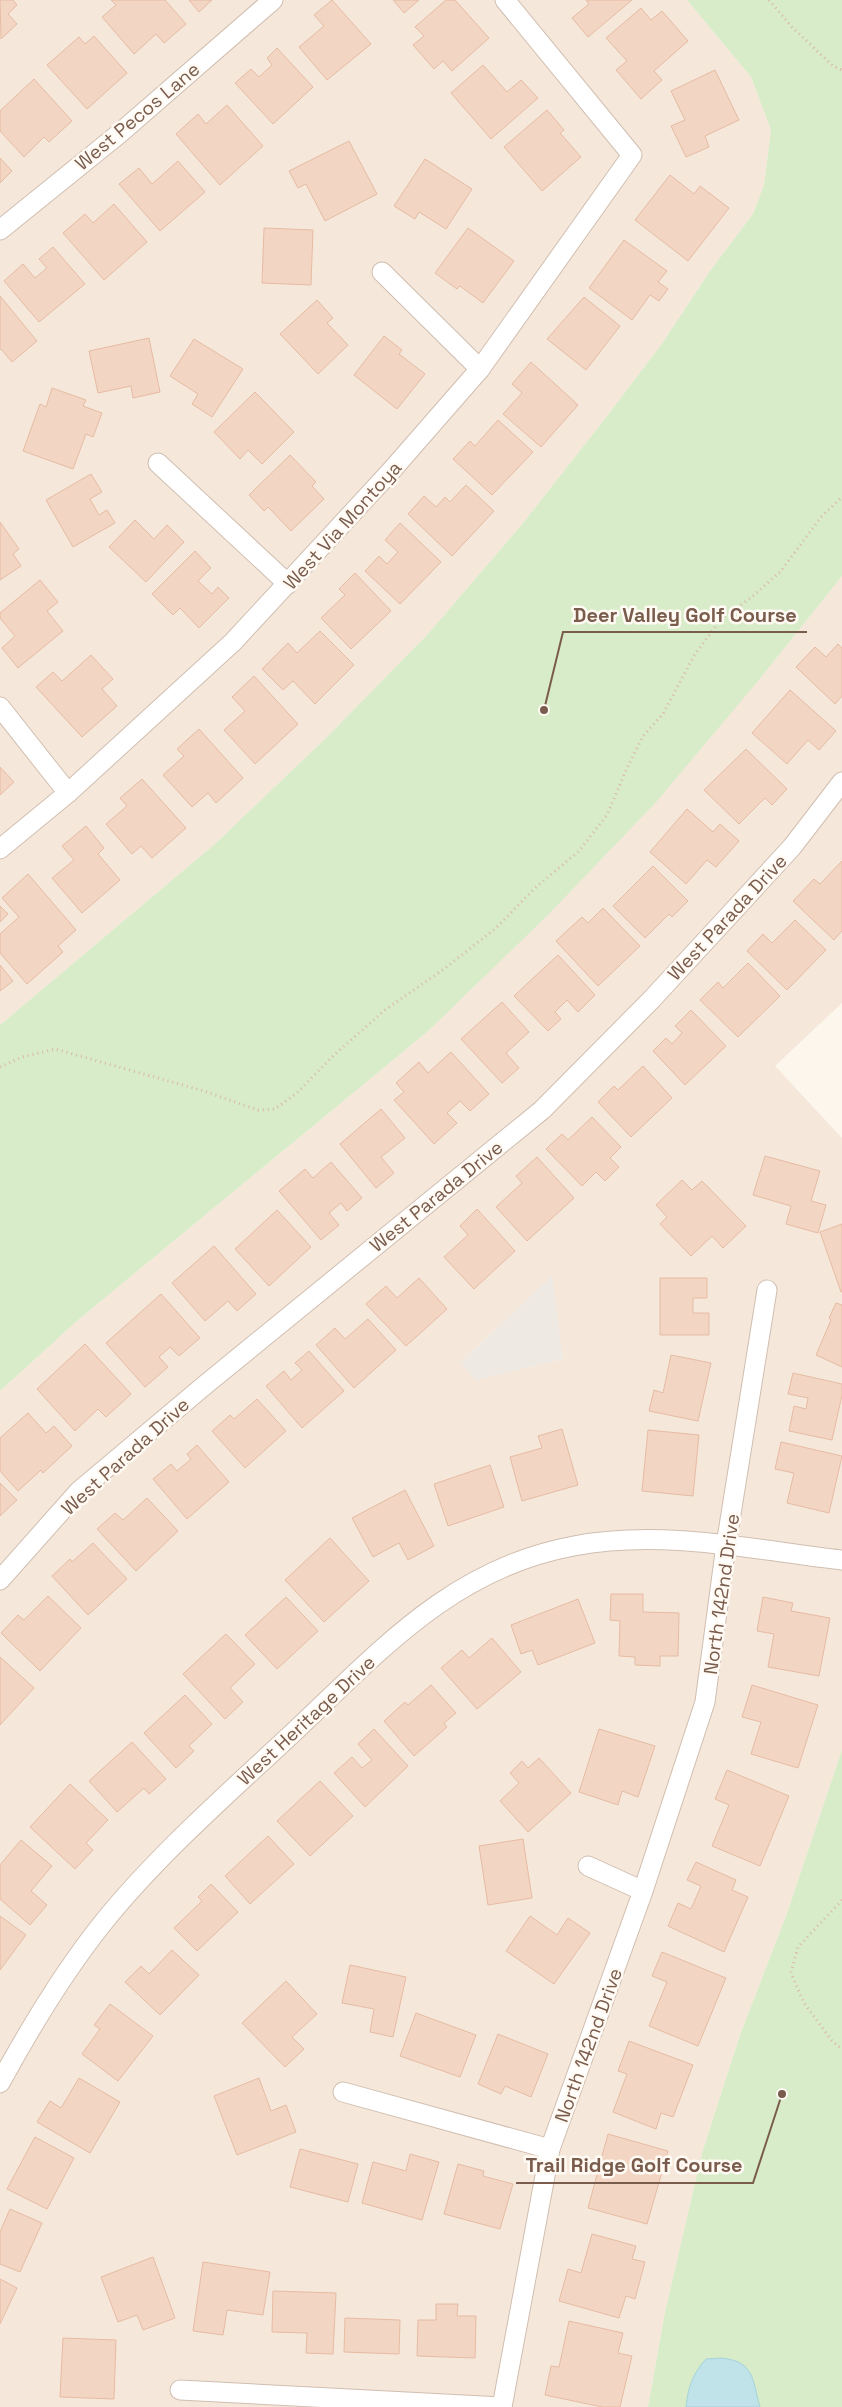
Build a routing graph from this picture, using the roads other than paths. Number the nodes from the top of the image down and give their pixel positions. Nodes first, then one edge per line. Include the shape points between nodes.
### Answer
1 (273, 0) edge
2 (505, 0) edge
3 (0, 230) edge
4 (382, 272) dead end
5 (480, 369) junction
6 (158, 463) dead end
7 (288, 584) junction
8 (0, 707) edge
9 (842, 782) edge
10 (68, 793) junction
11 (0, 849) edge
12 (768, 1290) dead end
13 (726, 1545) junction
14 (842, 1560) edge
15 (0, 1580) edge
16 (588, 1866) dead end
17 (643, 1891) junction
18 (0, 2083) edge
19 (344, 2092) dead end
20 (550, 2149) junction
21 (180, 2390) dead end
22 (502, 2407) edge

1 - 3 street, West Pecos Lane
2 - 5 street, West Via Montoya via 632,155
4 - 5 street
5 - 7 street, West Via Montoya
6 - 7 street
7 - 10 street, West Via Montoya via 233,642
8 - 10 street
9 - 15 street, West Parada Drive via 785,854 652,998 542,1110 205,1384 79,1492
10 - 11 street, West Via Montoya
12 - 13 street, North 142nd Drive
13 - 14 street, West Heritage Drive
13 - 17 street, North 142nd Drive via 705,1702
13 - 18 street, West Heritage Drive via 628,1539 573,1546 508,1565 439,1602 384,1648 147,1873 100,1926 62,1980
16 - 17 street
17 - 20 street, North 142nd Drive
19 - 20 street
20 - 22 street, North 142nd Drive
21 - 22 street

